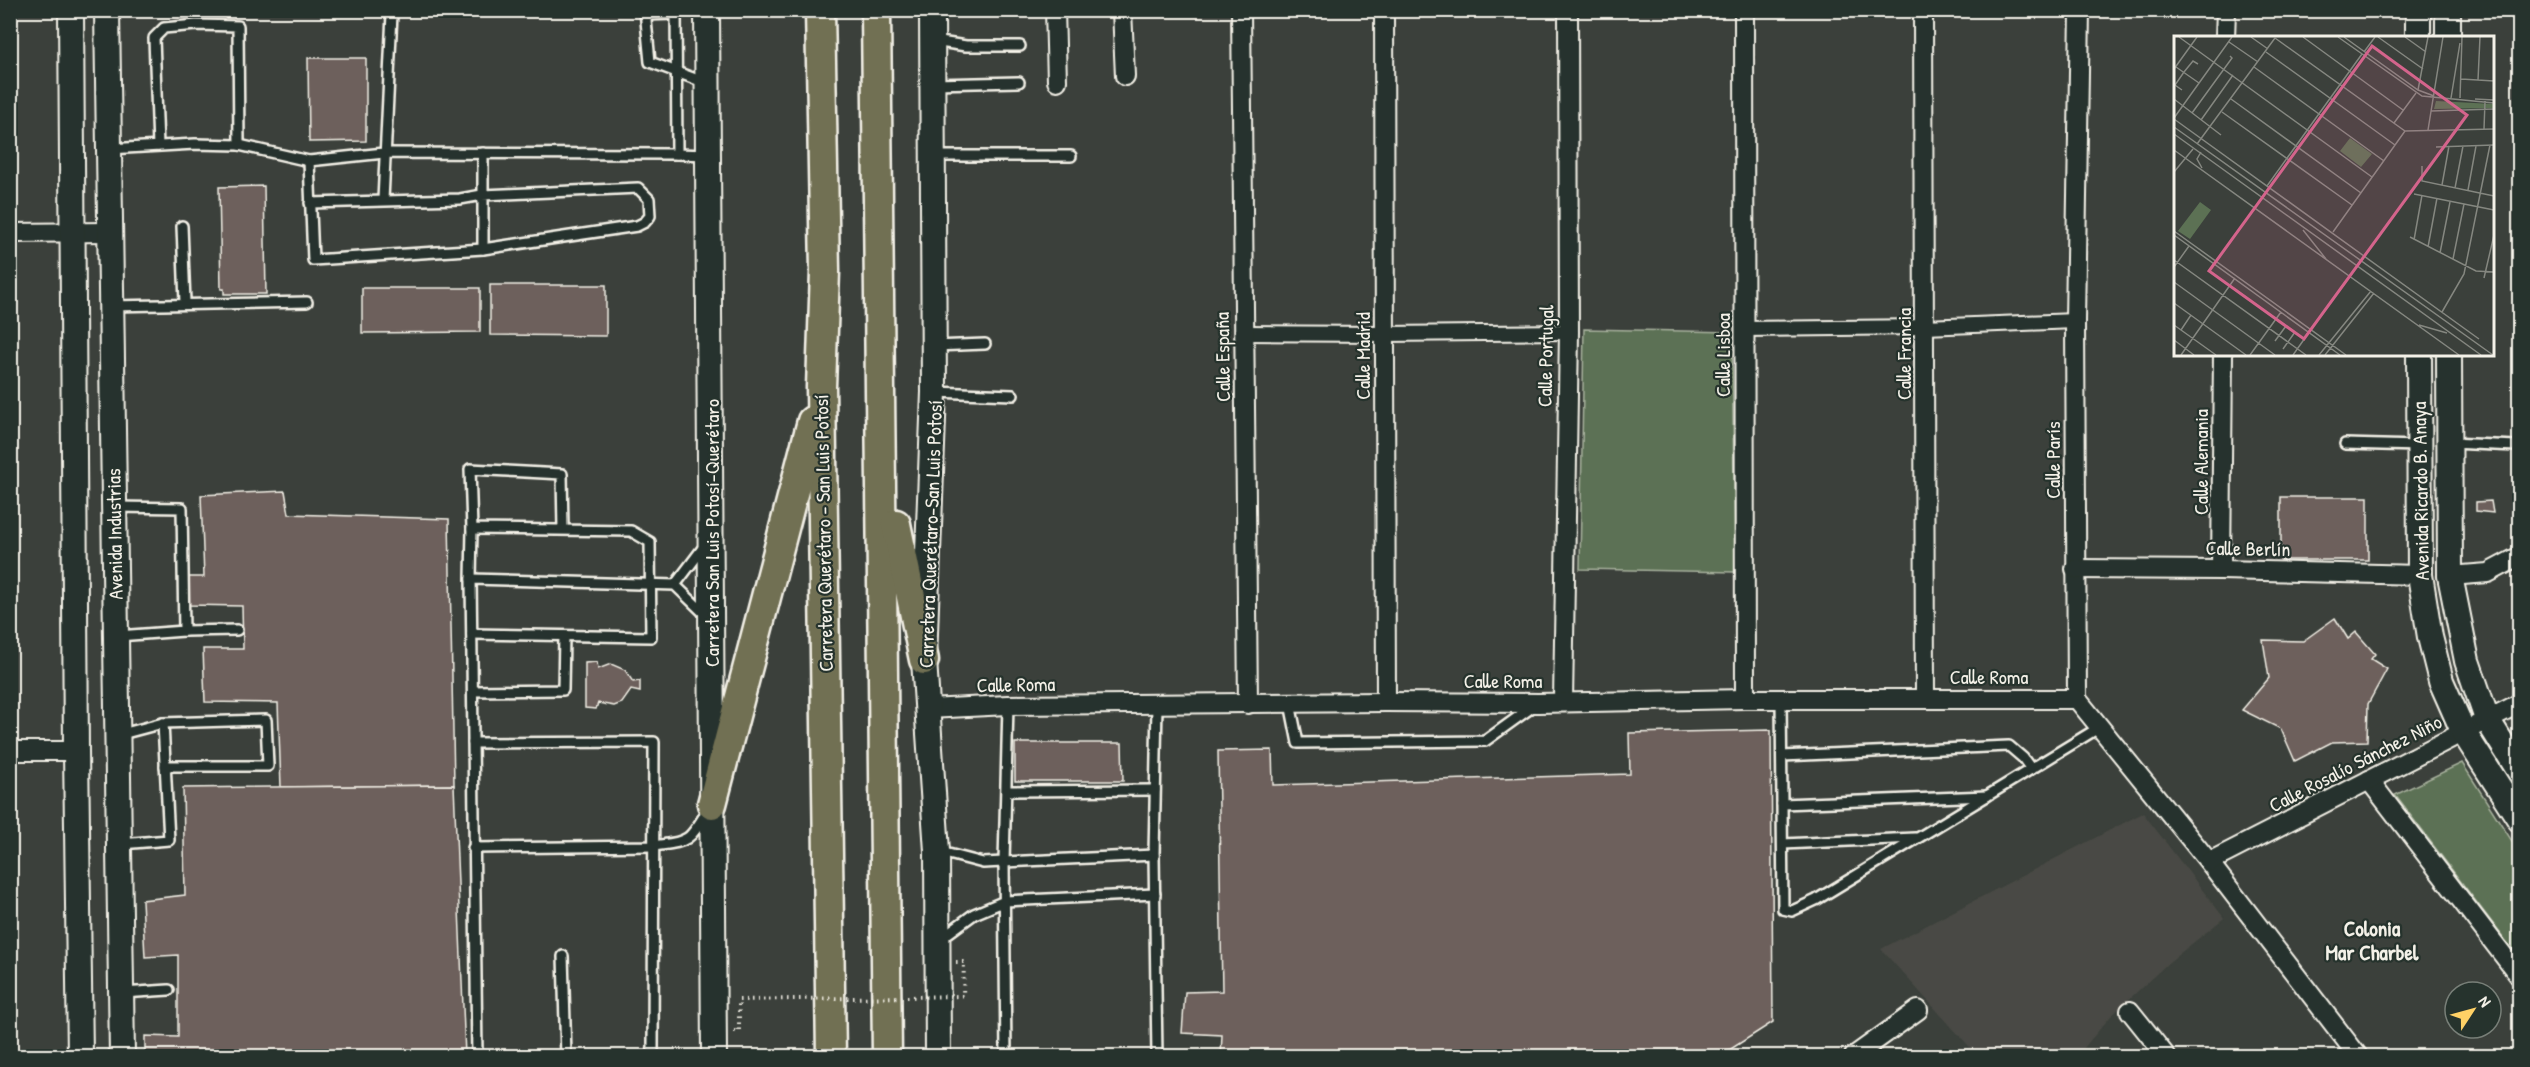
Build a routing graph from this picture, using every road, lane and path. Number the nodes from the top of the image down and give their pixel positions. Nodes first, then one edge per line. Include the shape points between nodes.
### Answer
1 (72, 10) edge
2 (107, 10) edge
3 (707, 10) edge
4 (820, 10) edge
5 (876, 10) edge
6 (932, 10) edge
7 (1055, 10) edge
8 (1122, 10) edge
9 (1241, 10) edge
10 (1384, 10) edge
11 (1568, 10) edge
12 (1743, 10) edge
13 (1923, 10) edge
14 (2080, 10) edge
15 (2226, 10) edge
16 (2418, 10) edge
17 (2448, 10) edge
18 (676, 12) edge
19 (645, 13) edge
20 (392, 14) dead end
21 (2225, 36) edge
22 (2418, 36) edge
23 (2448, 36) edge
24 (933, 41) junction
25 (1020, 46) dead end
26 (676, 71) junction
27 (1125, 76) dead end
28 (1057, 81) dead end
29 (1019, 82) dead end
30 (708, 84) junction
31 (933, 84) junction
32 (238, 145) junction
33 (158, 146) junction
34 (107, 149) junction
35 (384, 153) junction
36 (483, 153) junction
37 (677, 154) junction
38 (708, 155) junction
39 (933, 156) junction
40 (1071, 156) dead end
41 (309, 161) junction
42 (482, 195) junction
43 (382, 200) junction
44 (309, 203) junction
45 (182, 225) dead end
46 (73, 232) junction
47 (109, 232) junction
48 (10, 233) edge
49 (483, 249) junction
50 (185, 302) junction
51 (307, 302) dead end
52 (111, 306) junction
53 (2074, 321) junction
54 (1925, 327) junction
55 (1744, 329) junction
56 (1569, 332) junction
57 (1244, 333) junction
58 (1385, 334) junction
59 (985, 344) dead end
60 (934, 346) junction
61 (2223, 356) edge
62 (2419, 356) edge
63 (2449, 356) edge
64 (821, 387) junction
65 (934, 392) junction
66 (1013, 395) dead end
67 (2450, 443) junction
68 (2345, 444) dead end
69 (2419, 446) junction
70 (2516, 446) dead end
71 (882, 458) junction
72 (113, 507) junction
73 (472, 529) junction
74 (563, 529) junction
75 (711, 539) junction
76 (2520, 556) edge
77 (2075, 569) junction
78 (2221, 570) junction
79 (2420, 575) junction
80 (2450, 576) junction
81 (471, 579) junction
82 (651, 585) junction
83 (675, 585) junction
84 (711, 619) junction
85 (237, 630) dead end
86 (184, 631) junction
87 (472, 634) junction
88 (116, 636) junction
89 (564, 636) junction
90 (924, 660) junction
91 (473, 691) junction
92 (1925, 698) junction
93 (1745, 699) junction
94 (1781, 699) junction
95 (2078, 699) junction
96 (1386, 702) junction
97 (1563, 702) junction
98 (1538, 703) junction
99 (2520, 703) edge
100 (1248, 704) junction
101 (1290, 704) junction
102 (1008, 705) junction
103 (1157, 705) junction
104 (928, 710) junction
105 (2487, 719) junction
106 (163, 723) junction
107 (2100, 727) junction
108 (2464, 733) junction
109 (118, 735) junction
110 (473, 743) junction
111 (10, 751) edge
112 (76, 751) junction
113 (1782, 756) junction
114 (165, 766) junction
115 (2031, 769) junction
116 (2520, 772) edge
117 (2369, 780) junction
118 (1155, 790) junction
119 (1007, 792) junction
120 (1987, 796) junction
121 (712, 804) junction
122 (1782, 804) junction
123 (2520, 820) edge
124 (1918, 838) junction
125 (121, 844) junction
126 (1783, 844) junction
127 (654, 846) junction
128 (473, 848) junction
129 (937, 851) junction
130 (1154, 855) junction
131 (1004, 862) junction
132 (2209, 862) junction
133 (1155, 894) junction
134 (1005, 901) junction
135 (937, 941) junction
136 (563, 956) dead end
137 (964, 962) dead end
138 (2520, 977) edge
139 (169, 990) dead end
140 (122, 993) junction
141 (1918, 1010) dead end
142 (2130, 1011) dead end
143 (739, 1031) dead end
144 (1864, 1054) edge
145 (80, 1056) edge
146 (122, 1056) edge
147 (477, 1056) edge
148 (566, 1056) edge
149 (653, 1056) edge
150 (714, 1056) edge
151 (831, 1056) edge
152 (887, 1056) edge
153 (938, 1056) edge
154 (1006, 1056) edge
155 (1157, 1056) edge
156 (2166, 1056) edge
157 (2358, 1056) edge

1 - 46 main road, Avenida Industrias
2 - 34 main road, Avenida Industrias
3 - 30 main road, Carretera San Luis Potosí-Querétaro
4 - 64 highway, Carretera Querétaro - San Luis Potosí via 825,271
5 - 71 highway
6 - 24 main road, Carretera Querétaro-San Luis Potosí
7 - 28 street
8 - 27 street
9 - 57 street, Calle España
10 - 58 street, Calle Madrid
11 - 56 street, Calle Portugal
12 - 55 street, Calle Lisboa
13 - 54 street, Calle Francia
14 - 53 street, Calle París
15 - 21 street
16 - 22 main road
17 - 23 main road
18 - 19 lane
18 - 26 lane
19 - 26 lane via 650,62
20 - 35 lane
24 - 25 lane via 966,46
24 - 31 main road, Carretera Querétaro-San Luis Potosí
26 - 30 lane
26 - 37 lane
29 - 31 lane
30 - 38 main road, Carretera San Luis Potosí-Querétaro
31 - 39 main road, Carretera Querétaro-San Luis Potosí
32 - 33 lane
32 - 33 lane via 238,26 196,25 164,28 154,38
32 - 41 lane
33 - 34 lane
34 - 47 main road, Avenida Industrias
35 - 36 lane
35 - 41 lane
35 - 43 lane
36 - 37 lane
36 - 42 lane
37 - 38 lane
38 - 75 main road, Carretera San Luis Potosí-Querétaro
39 - 40 lane
39 - 60 main road, Carretera Querétaro-San Luis Potosí
41 - 44 lane
42 - 43 lane
42 - 49 lane
42 - 49 lane via 638,188 649,199 650,216 637,226
43 - 44 lane
44 - 49 lane via 313,260
45 - 50 lane
46 - 47 street
46 - 48 street
46 - 112 main road, Avenida Industrias
47 - 52 main road, Avenida Industrias
50 - 51 lane
50 - 52 lane
52 - 72 main road, Avenida Industrias
53 - 54 street
53 - 77 street, Calle París
54 - 55 street
54 - 92 street, Calle Francia
55 - 93 street, Calle Lisboa
56 - 58 street
56 - 97 street, Calle Portugal
57 - 58 street
57 - 100 street, Calle España
58 - 96 street, Calle Madrid
59 - 60 lane
60 - 65 main road, Carretera Querétaro-San Luis Potosí
61 - 78 street, Calle Alemania
62 - 69 main road, Avenida Ricardo B. Anaya
63 - 67 main road, Avenida Ricardo B. Anaya
64 - 121 highway
64 - 151 highway, Carretera Querétaro - San Luis Potosí
65 - 66 lane
65 - 90 main road, Carretera Querétaro-San Luis Potosí
67 - 70 lane
67 - 80 main road, Avenida Ricardo B. Anaya
68 - 69 lane
69 - 79 main road, Avenida Ricardo B. Anaya
71 - 90 highway
71 - 152 highway
72 - 86 lane via 182,508
72 - 88 main road, Avenida Industrias
73 - 74 lane
73 - 74 lane via 470,469 562,474
73 - 81 lane
74 - 82 lane via 631,531 650,542
75 - 83 lane
75 - 84 main road, Carretera San Luis Potosí-Querétaro
76 - 80 street via 2488,573
77 - 78 street, Calle Berlín
77 - 95 street, Calle París
78 - 79 street, Calle Berlín
79 - 108 main road, Avenida Ricardo B. Anaya via 2441,681
80 - 105 main road, Avenida Ricardo B. Anaya via 2467,661
81 - 82 lane
81 - 87 lane
82 - 83 lane
82 - 89 lane via 651,637
83 - 84 lane
84 - 121 main road, Carretera San Luis Potosí-Querétaro
85 - 86 lane
86 - 88 lane
87 - 89 lane
87 - 91 lane
88 - 109 main road, Avenida Industrias
89 - 91 lane via 563,690
90 - 104 main road, Carretera Querétaro-San Luis Potosí
91 - 110 lane
92 - 94 street, Calle Roma
92 - 95 street, Calle Roma
93 - 94 street, Calle Roma
93 - 97 street, Calle Roma
94 - 113 lane
95 - 107 street
96 - 98 street, Calle Roma
96 - 101 street, Calle Roma
97 - 98 street, Calle Roma
98 - 101 lane via 1485,741 1298,743
99 - 105 street, Calle Rosalío Sánchez Niño
100 - 101 street, Calle Roma
100 - 103 street, Calle Roma
102 - 103 street, Calle Roma
102 - 104 street, Calle Roma
102 - 119 lane
103 - 118 lane
104 - 129 main road, Carretera Querétaro-San Luis Potosí
105 - 108 street, Calle Rosalío Sánchez Niño
105 - 116 main road, Avenida Ricardo B. Anaya
106 - 109 lane
106 - 114 lane
106 - 114 lane via 266,720 268,766
107 - 115 lane
107 - 132 street
108 - 117 street, Calle Rosalío Sánchez Niño
108 - 123 main road, Avenida Ricardo B. Anaya
109 - 125 main road, Avenida Industrias
110 - 127 lane via 654,742
110 - 128 lane
111 - 112 street
112 - 145 main road, Avenida Industrias
113 - 115 lane via 2009,746
113 - 122 lane
114 - 125 lane via 169,840
115 - 120 lane
117 - 132 street, Calle Rosalío Sánchez Niño
117 - 138 street
118 - 119 lane
118 - 130 lane
119 - 131 lane
120 - 122 lane
120 - 124 lane
121 - 127 lane via 692,837
121 - 150 main road, Carretera San Luis Potosí-Querétaro
122 - 126 lane
124 - 126 lane
124 - 126 lane via 1792,911 1783,909
125 - 140 main road, Avenida Industrias
127 - 128 lane
127 - 149 lane
128 - 147 lane
129 - 131 lane via 982,863
129 - 135 main road, Carretera Querétaro-San Luis Potosí
130 - 131 lane
130 - 133 lane
131 - 134 lane
132 - 157 street
133 - 134 lane
133 - 155 lane
134 - 135 lane via 974,914
134 - 154 lane
135 - 153 main road, Carretera Querétaro-San Luis Potosí
136 - 148 lane
137 - 143 path, bridge via 963,996 739,1000
139 - 140 lane
140 - 146 main road, Avenida Industrias
141 - 144 street
142 - 156 street

